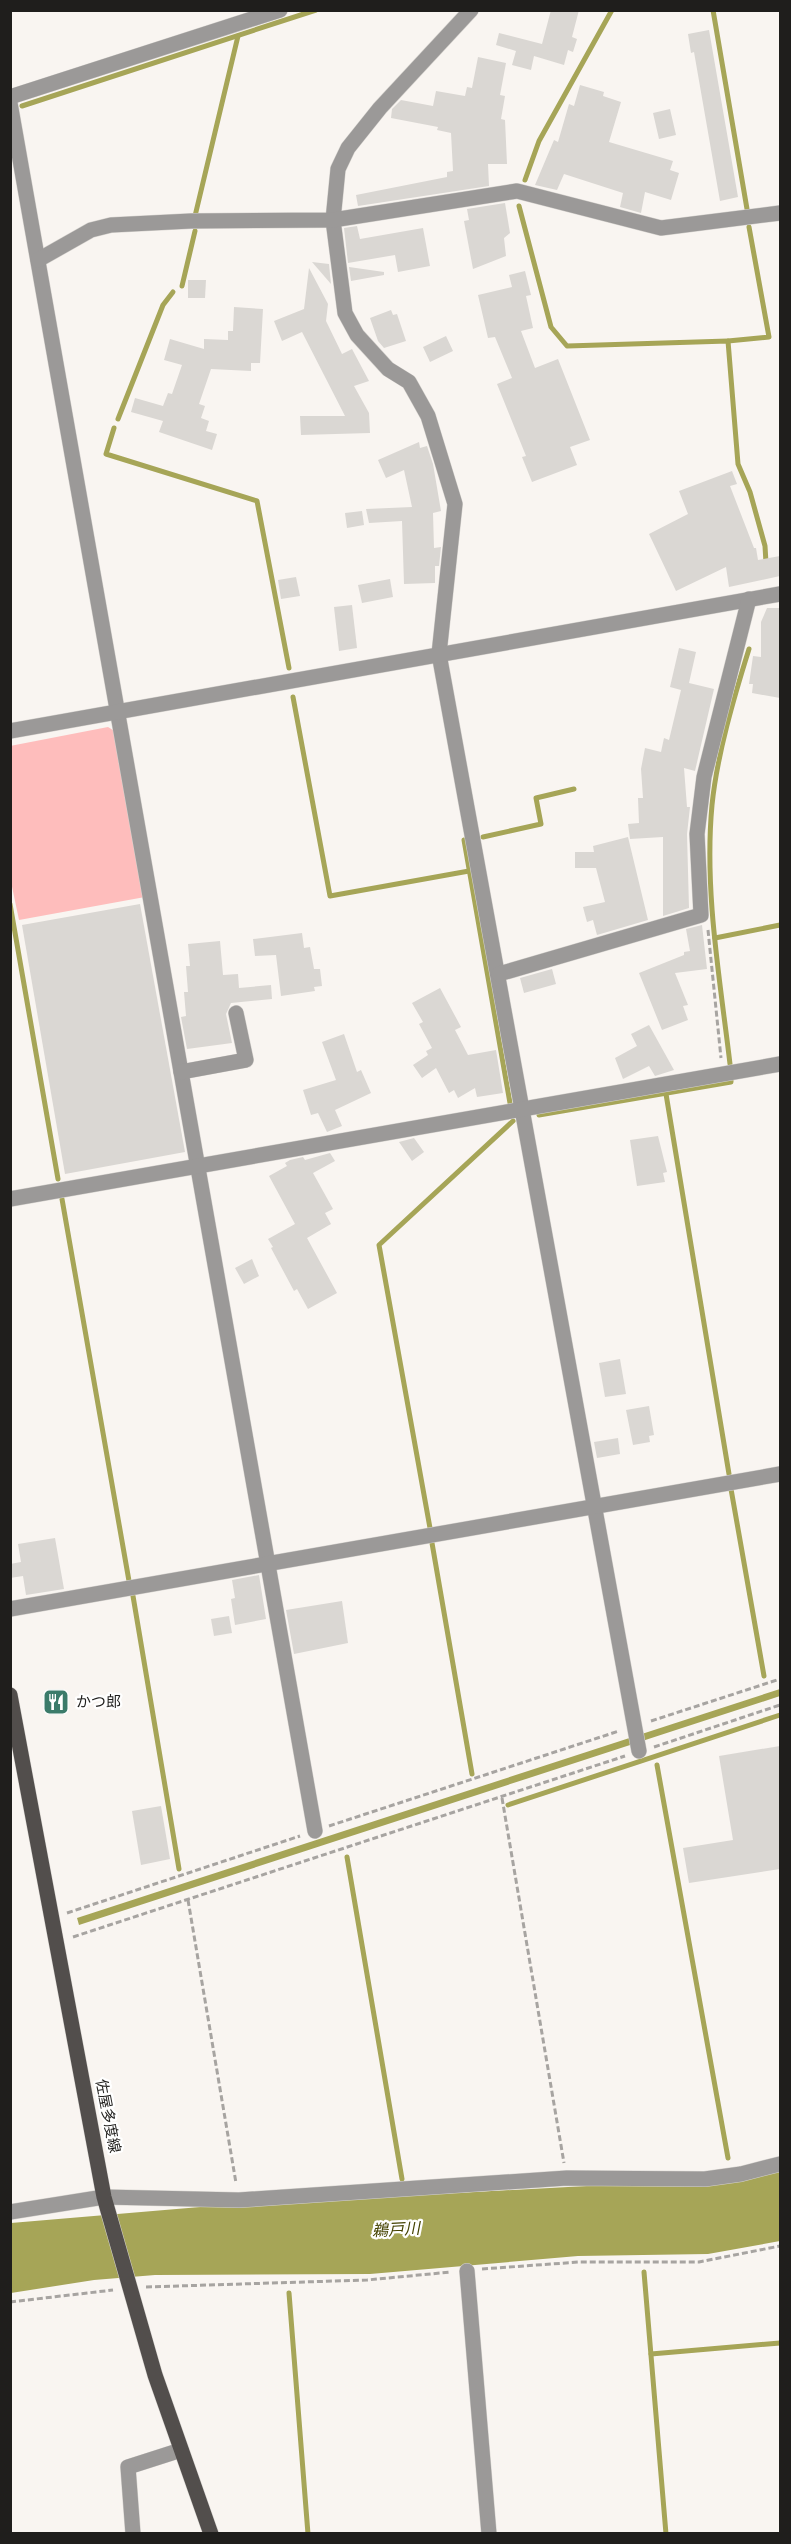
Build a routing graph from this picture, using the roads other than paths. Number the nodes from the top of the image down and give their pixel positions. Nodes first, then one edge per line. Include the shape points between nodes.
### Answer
1 (280, 10) edge
2 (471, 10) edge
3 (10, 97) edge
4 (10, 103) edge
5 (780, 213) edge
6 (333, 220) junction
7 (38, 260) junction
8 (780, 594) edge
9 (749, 599) junction
10 (439, 654) junction
11 (117, 712) junction
12 (10, 731) edge
13 (498, 974) junction
14 (236, 1013) dead end
15 (780, 1064) edge
16 (181, 1072) junction
17 (524, 1109) junction
18 (198, 1167) junction
19 (10, 1199) edge
20 (780, 1474) edge
21 (594, 1507) junction
22 (266, 1564) junction
23 (10, 1609) edge
24 (10, 1695) edge
25 (639, 1752) road end
26 (315, 1831) road end
27 (780, 2164) edge
28 (106, 2201) junction
29 (10, 2212) edge
30 (467, 2271) dead end
31 (181, 2450) junction
32 (133, 2534) edge
33 (211, 2534) edge
34 (489, 2534) edge

1 - 3 street
2 - 6 street via 348,148 338,169
4 - 7 street
5 - 6 street via 661,228 517,191
6 - 7 street via 111,225 91,230
6 - 10 street via 345,313 357,335 388,369 409,382 428,416 451,483 455,504
7 - 11 street
8 - 9 street
9 - 10 street
9 - 13 street via 704,777 697,834 701,915
10 - 11 street
10 - 13 street
11 - 12 street
11 - 16 street
13 - 17 street
14 - 16 street via 246,1060
15 - 17 street
16 - 18 street
17 - 18 street
17 - 21 street
18 - 19 street
18 - 22 street
20 - 21 street
21 - 22 street
21 - 25 street
22 - 23 street
22 - 26 street
24 - 28 main road, 佐屋多度線
27 - 28 street via 705,2178 567,2178 239,2200
28 - 29 street
28 - 31 main road, 佐屋多度線 via 129,2288
30 - 34 street
31 - 32 street via 128,2467
31 - 33 main road, 佐屋多度線

